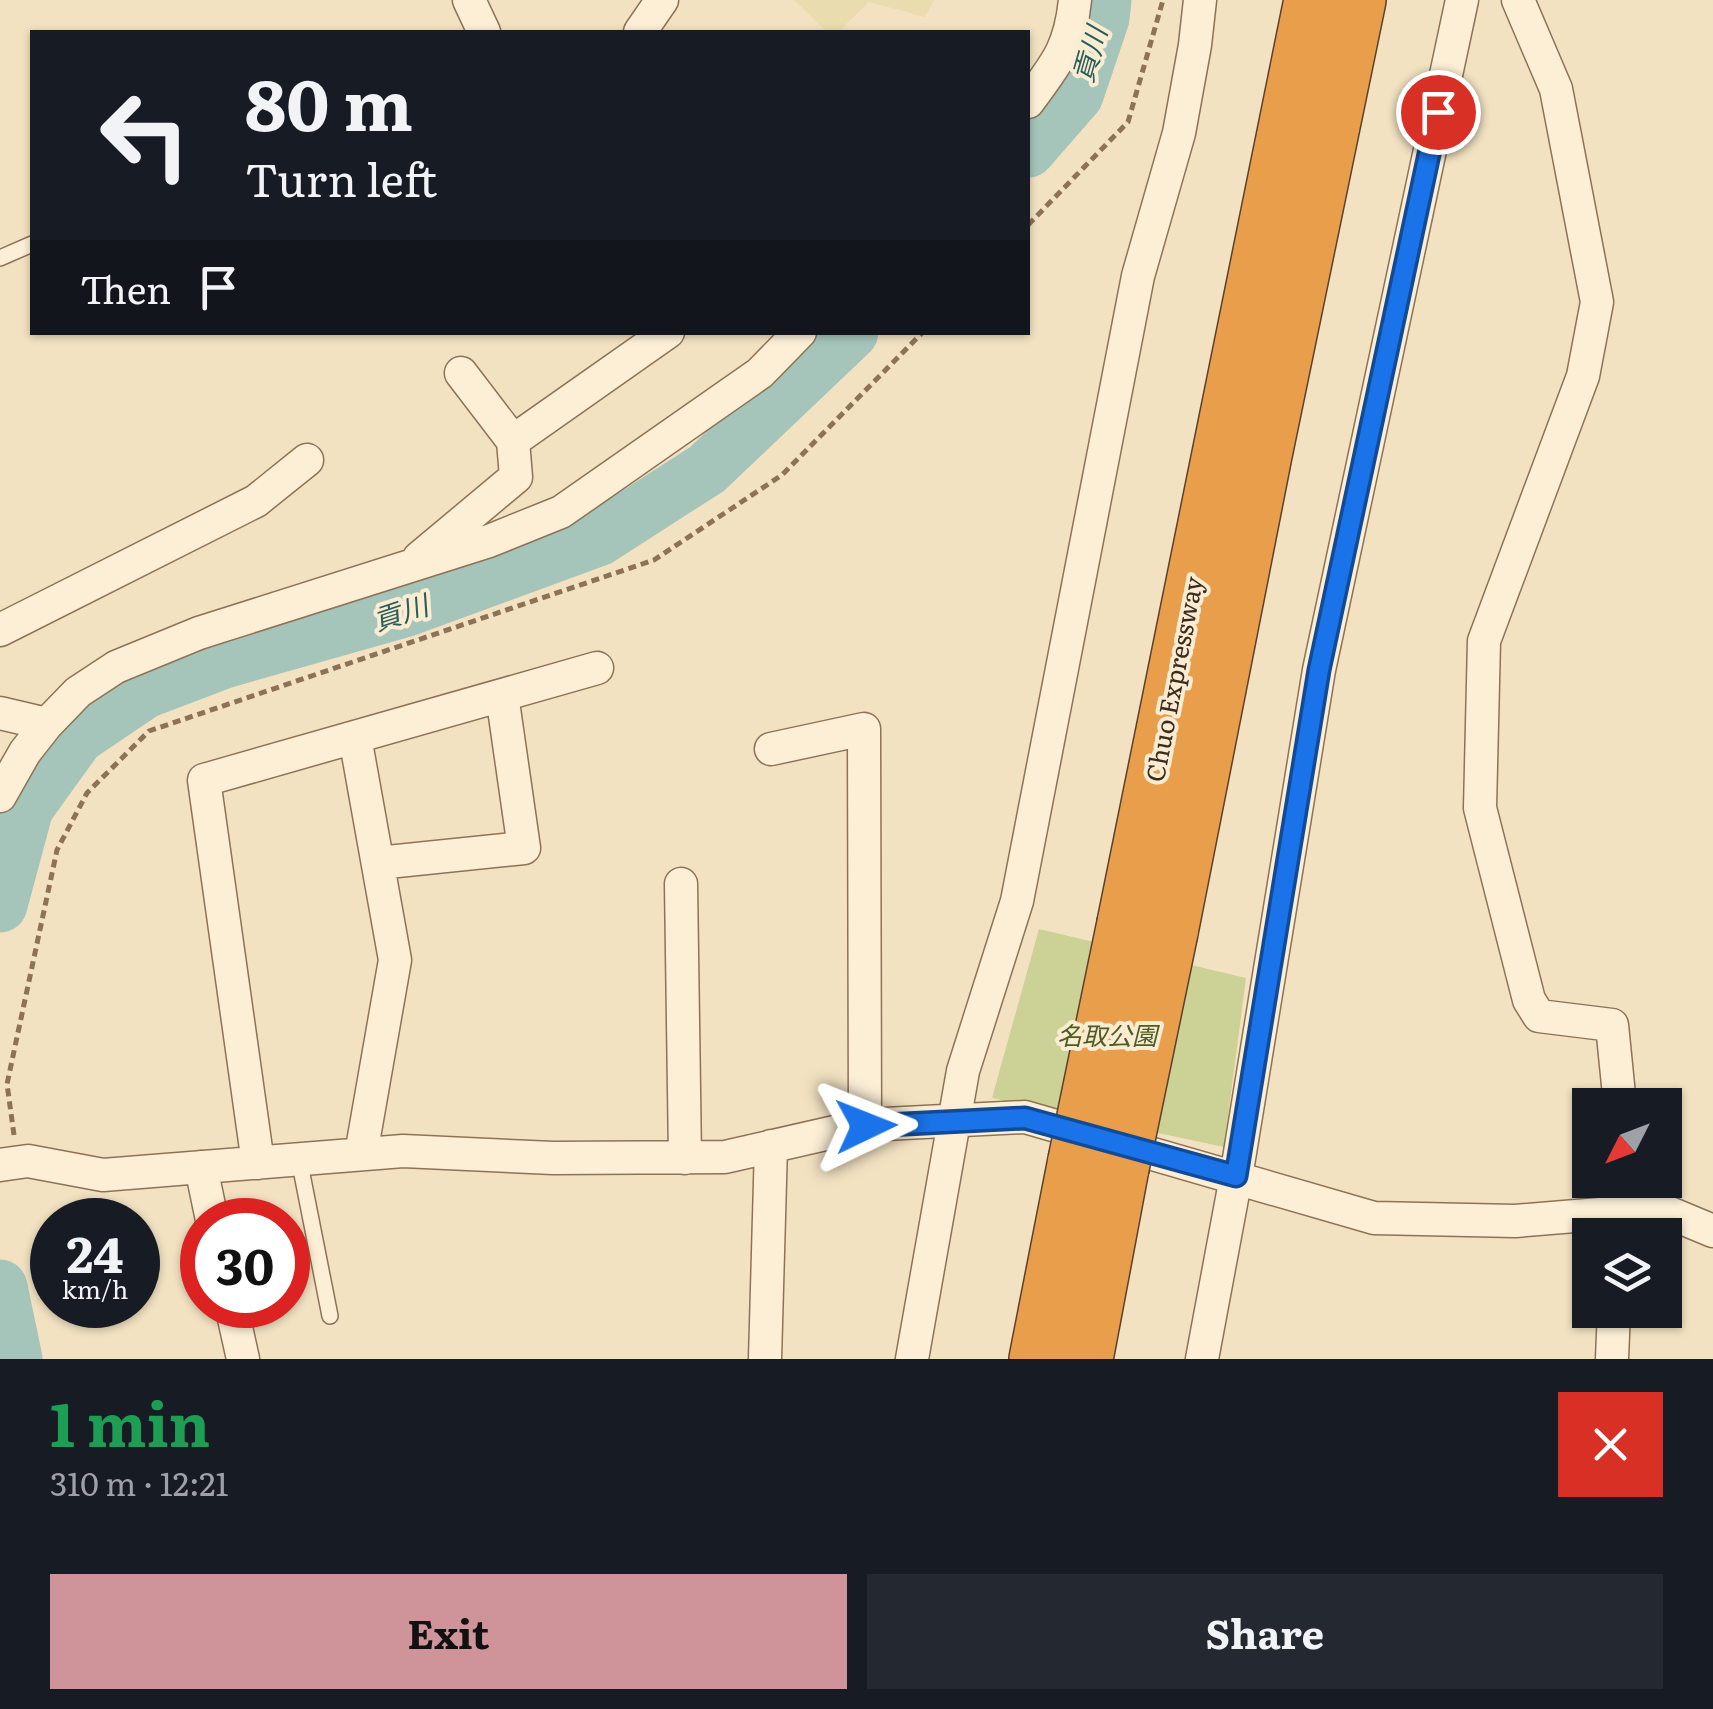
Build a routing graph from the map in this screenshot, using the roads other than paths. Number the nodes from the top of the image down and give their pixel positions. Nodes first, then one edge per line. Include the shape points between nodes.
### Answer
1 (469, 0) edge
2 (662, 0) edge
3 (1075, 0) edge
4 (1200, 0) edge
5 (1312, 0) edge
6 (1358, 0) edge
7 (1462, 0) edge
8 (1518, 0) edge
9 (483, 30) edge
10 (641, 30) edge
11 (1030, 99) edge
12 (30, 245) edge
13 (0, 258) edge
14 (664, 335) edge
15 (797, 335) edge
16 (460, 373) dead end
17 (513, 441) junction
18 (307, 460) dead end
19 (408, 567) junction
20 (0, 630) edge
21 (597, 668) dead end
22 (502, 695) junction
23 (1, 711) edge
24 (46, 724) junction
25 (355, 737) junction
26 (771, 749) dead end
27 (0, 796) edge
28 (378, 864) junction
29 (681, 884) dead end
30 (1147, 928) junction
31 (1618, 1088) edge
32 (955, 1122) junction
33 (866, 1126) junction
34 (771, 1146) junction
35 (361, 1154) junction
36 (685, 1158) junction
37 (300, 1159) junction
38 (258, 1163) junction
39 (1098, 1164) junction
40 (0, 1165) edge
41 (200, 1167) junction
42 (1236, 1176) junction
43 (207, 1198) edge
44 (1625, 1209) edge
45 (1713, 1231) edge
46 (330, 1316) dead end
47 (236, 1328) edge
48 (1613, 1328) edge
49 (243, 1359) edge
50 (765, 1359) edge
51 (912, 1359) edge
52 (1038, 1359) edge
53 (1085, 1359) edge
54 (1202, 1359) edge
55 (1612, 1359) edge

1 - 9 street
2 - 10 street
3 - 11 street via 1072,32
4 - 32 street via 1179,133 1138,276 1018,901 963,1071
5 - 30 highway, Chuo Expressway
6 - 30 highway, Chuo Expressway via 1264,455
7 - 42 street via 1319,670
8 - 31 street via 1556,89 1597,302 1583,376 1484,641 1480,808 1529,1000 1540,1016 1612,1025
12 - 13 lane
14 - 17 street
15 - 19 street via 760,373 561,512
16 - 17 street
17 - 19 street via 516,477
18 - 20 street via 256,501
19 - 24 street via 199,633 116,667
21 - 22 street
22 - 25 street
22 - 28 street via 524,848
23 - 24 street
24 - 27 street
25 - 28 street
25 - 38 street via 204,780
26 - 33 street via 864,729
28 - 35 street via 395,960
29 - 36 street
30 - 39 highway, Chuo Expressway, bridge
32 - 33 street
32 - 42 street via 1025,1118
32 - 51 street
33 - 34 street
34 - 36 street
34 - 50 street
35 - 36 street
35 - 37 street
37 - 38 street
37 - 46 lane
38 - 41 street
39 - 52 highway, Chuo Expressway
39 - 53 highway, Chuo Expressway
40 - 41 street via 28,1161 103,1175
41 - 43 street
42 - 44 street via 1374,1218 1515,1221
42 - 54 street
44 - 45 street via 1660,1209
47 - 49 street
48 - 55 street

